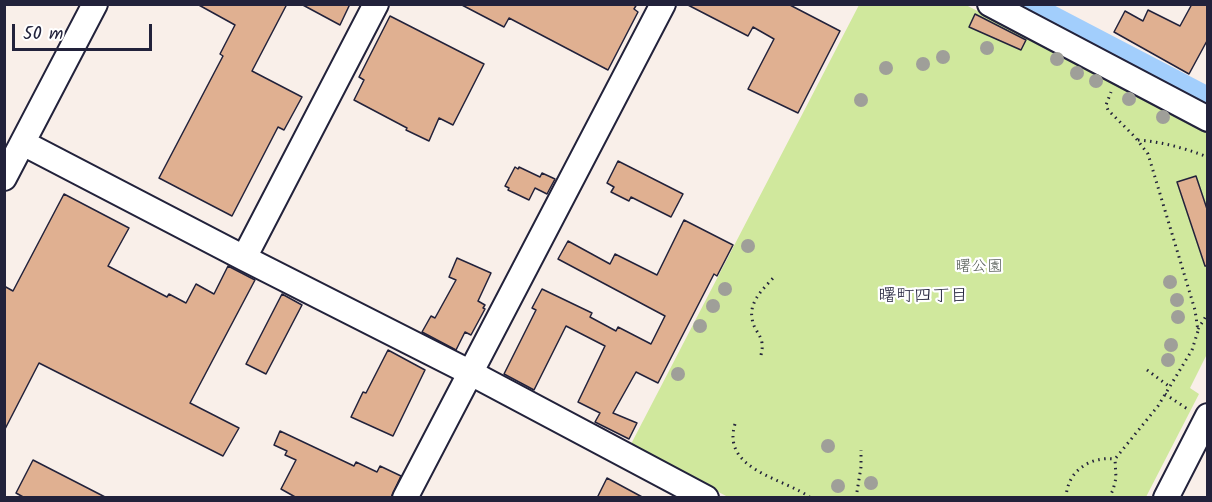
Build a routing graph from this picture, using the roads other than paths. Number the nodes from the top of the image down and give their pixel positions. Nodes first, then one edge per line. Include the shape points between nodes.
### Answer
1 (95, 4) edge
2 (376, 4) edge
3 (663, 4) edge
4 (990, 4) edge
5 (1208, 119) edge
6 (23, 143) junction
7 (4, 178) edge
8 (244, 258) junction
9 (469, 372) junction
10 (1199, 413) edge
11 (405, 498) edge
12 (706, 498) edge
13 (1166, 498) edge

1 - 6 street
2 - 8 street
3 - 9 street
4 - 5 street
6 - 7 street
6 - 8 street
8 - 9 street
9 - 11 street
9 - 12 street
10 - 13 street

